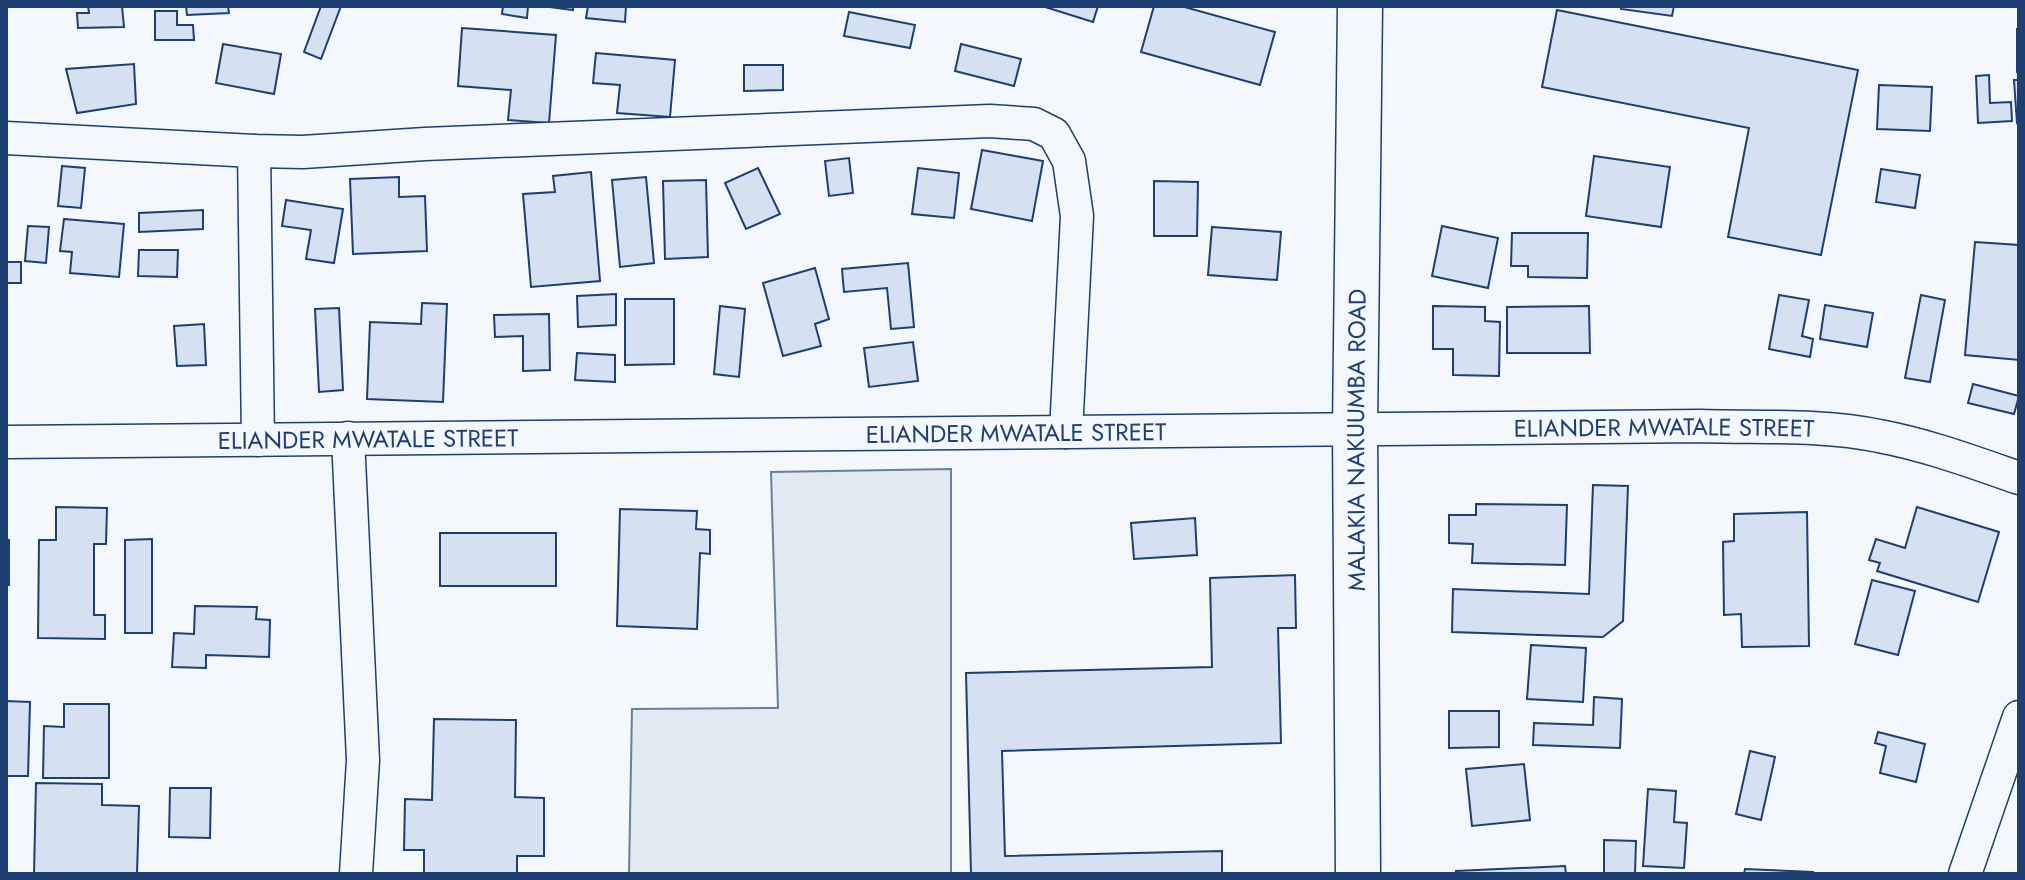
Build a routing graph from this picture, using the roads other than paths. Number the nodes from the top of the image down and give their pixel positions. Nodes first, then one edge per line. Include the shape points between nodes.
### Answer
1 (1360, 6) edge
2 (6, 138) edge
3 (254, 151) junction
4 (1355, 429) junction
5 (1066, 432) junction
6 (348, 438) junction
7 (258, 440) junction
8 (6, 442) edge
9 (2019, 478) edge
10 (2019, 717) edge
11 (356, 874) edge
12 (1358, 874) edge
13 (1965, 874) edge

1 - 4 main road, MALAKIA NAKUUMBA ROAD
2 - 3 street
3 - 5 street via 990,121 1034,124 1054,134 1069,161 1077,216
3 - 7 street
4 - 5 street, ELIANDER MWATALE STREET
4 - 9 street, ELIANDER MWATALE STREET via 1809,429 1876,435
4 - 12 main road, MALAKIA NAKUUMBA ROAD
5 - 6 street, ELIANDER MWATALE STREET
6 - 7 street, ELIANDER MWATALE STREET
6 - 11 street via 363,760
7 - 8 street, ELIANDER MWATALE STREET
10 - 13 street

